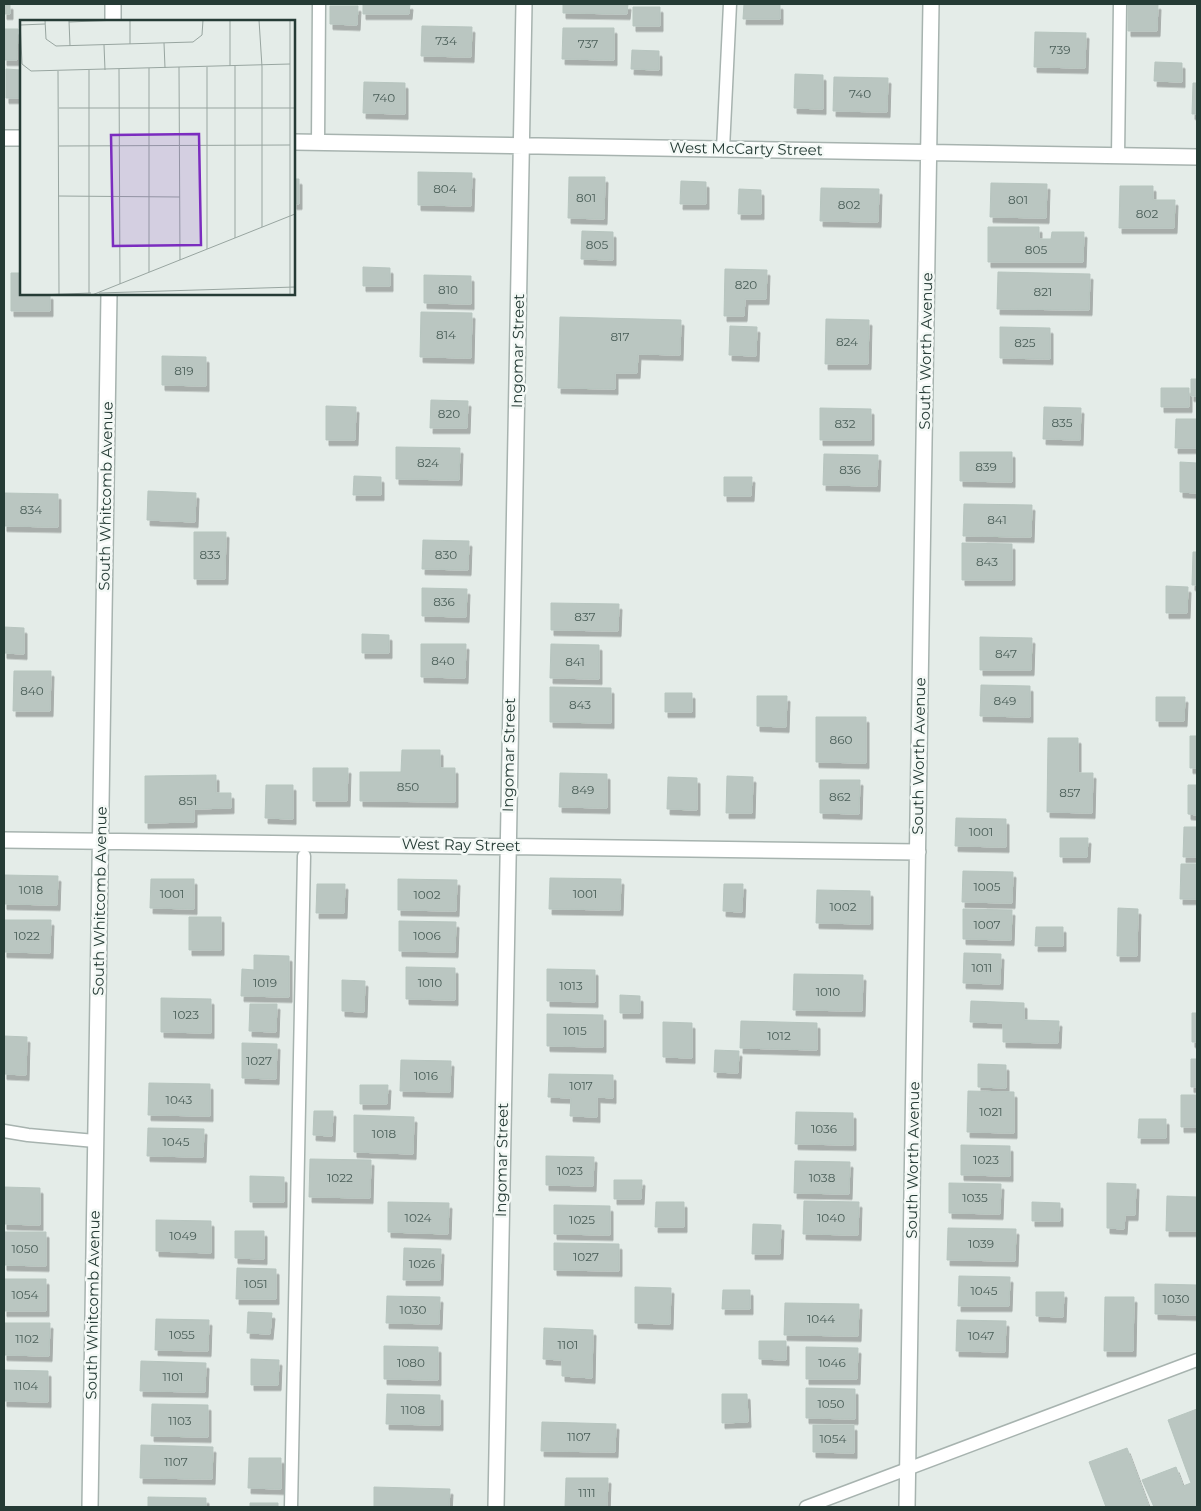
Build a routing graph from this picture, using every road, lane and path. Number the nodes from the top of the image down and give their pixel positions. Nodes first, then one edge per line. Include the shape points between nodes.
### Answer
1 (113, 4) edge
2 (319, 4) edge
3 (524, 4) edge
4 (730, 4) edge
5 (931, 4) edge
6 (1120, 4) edge
7 (113, 20) edge
8 (4, 138) edge
9 (20, 138) edge
10 (295, 142) edge
11 (318, 142) junction
12 (522, 145) junction
13 (723, 149) junction
14 (929, 152) junction
15 (1118, 156) junction
16 (1197, 157) edge
17 (109, 295) edge
18 (4, 840) edge
19 (101, 841) junction
20 (507, 845) junction
21 (918, 852) junction
22 (304, 856) dead end
23 (4, 1131) edge
24 (95, 1140) junction
25 (1197, 1360) edge
26 (908, 1468) junction
27 (90, 1507) edge
28 (291, 1507) edge
29 (496, 1507) edge
30 (806, 1507) edge
31 (907, 1507) edge

1 - 7 street
2 - 11 lane
3 - 12 street, Ingomar Street
4 - 13 lane
5 - 14 street, South Worth Avenue
6 - 15 lane
8 - 9 street
10 - 11 street, West McCarty Street
11 - 12 street, West McCarty Street
12 - 13 street, West McCarty Street
12 - 20 street, Ingomar Street
13 - 14 street, West McCarty Street
14 - 15 street, West McCarty Street
14 - 21 street, South Worth Avenue
15 - 16 street, West McCarty Street
17 - 19 street, South Whitcomb Avenue
18 - 19 street, West Ray Street
19 - 20 street, West Ray Street
19 - 24 street, South Whitcomb Avenue
20 - 21 street, West Ray Street
20 - 29 street, Ingomar Street
21 - 26 street, South Worth Avenue
22 - 28 lane
23 - 24 lane
24 - 27 street, South Whitcomb Avenue
25 - 26 lane
26 - 30 lane
26 - 31 street, South Worth Avenue

